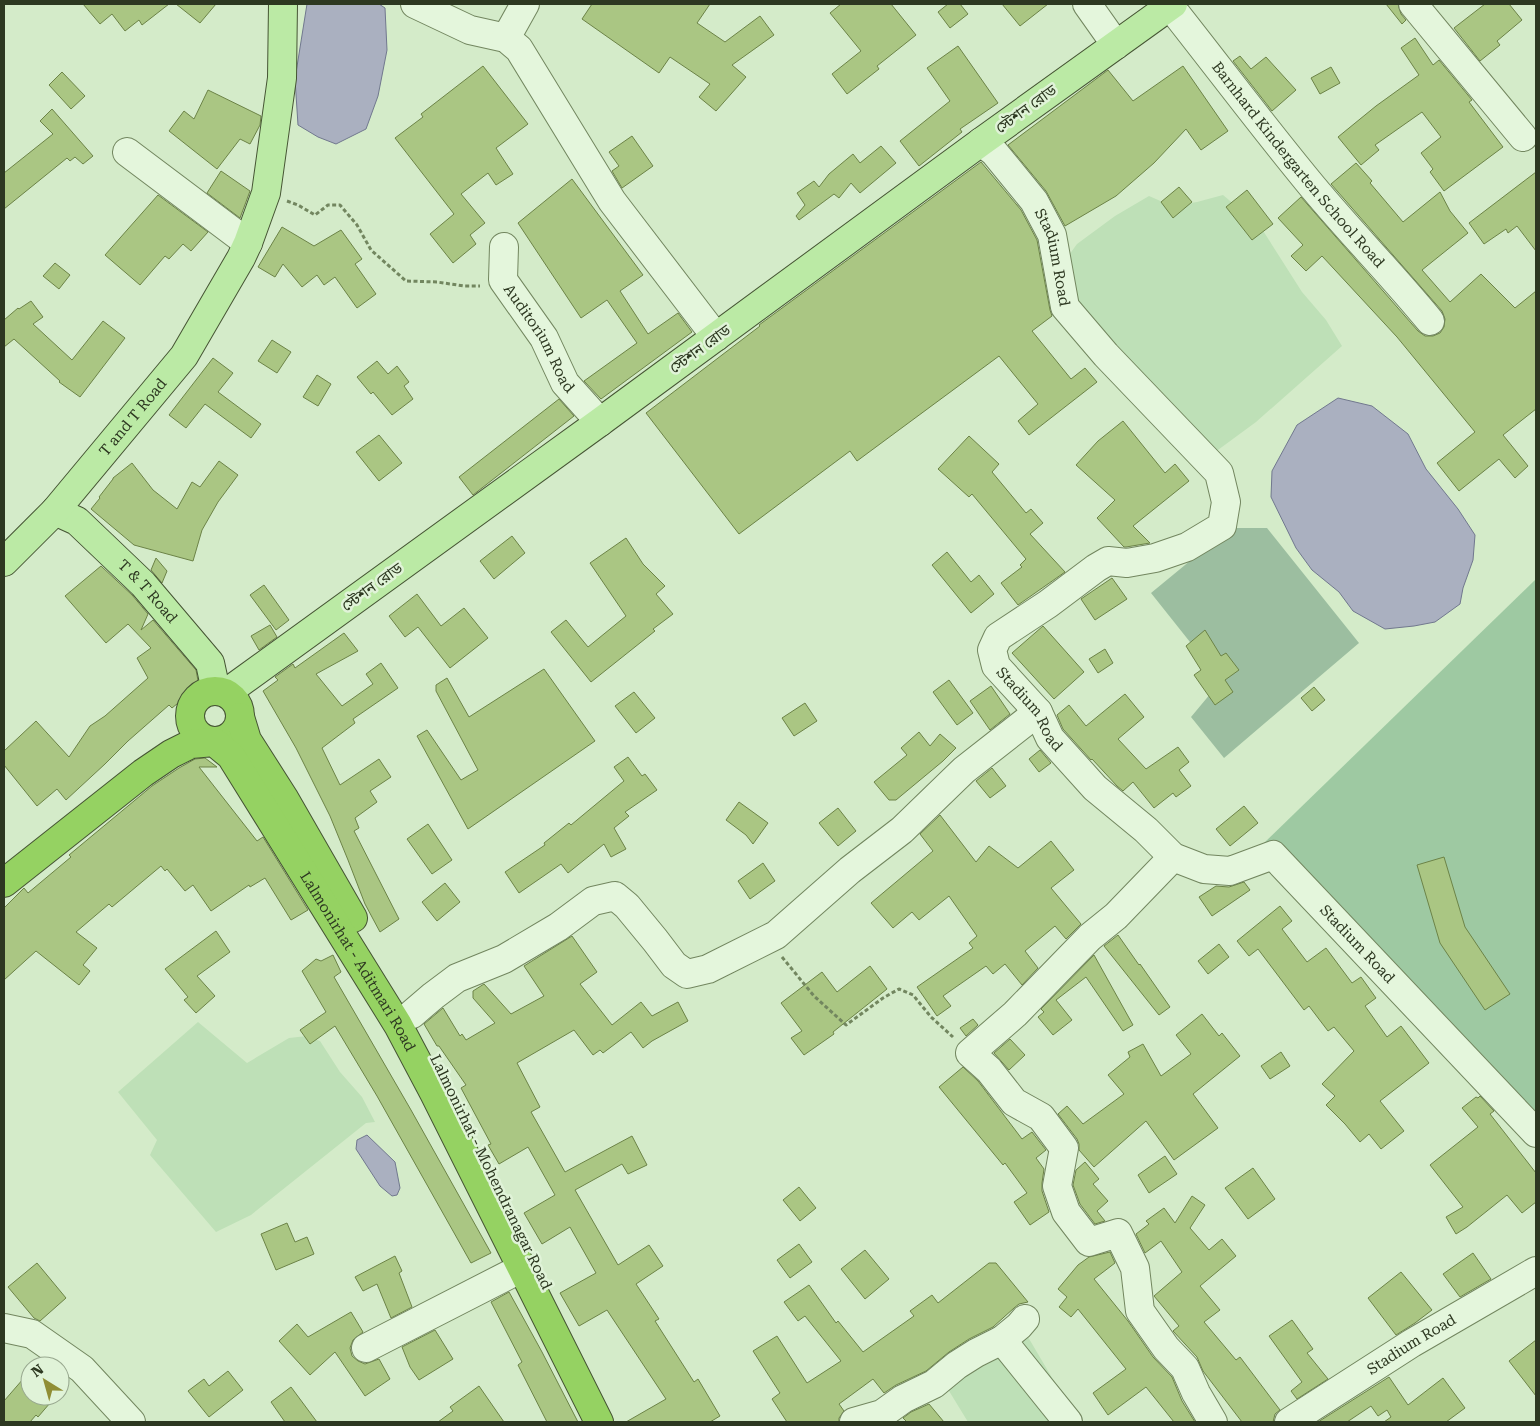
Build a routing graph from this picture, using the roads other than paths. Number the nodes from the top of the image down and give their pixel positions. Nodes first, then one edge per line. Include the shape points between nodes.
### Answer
1 (283, 4) edge
2 (415, 4) edge
3 (525, 4) edge
4 (1087, 4) edge
5 (1413, 4) edge
6 (1172, 5) edge
7 (506, 38) junction
8 (1116, 45) junction
9 (1523, 137) dead end
10 (981, 142) junction
11 (127, 152) dead end
12 (504, 247) dead end
13 (245, 250) junction
14 (1430, 321) dead end
15 (716, 337) junction
16 (600, 422) junction
17 (55, 511) junction
18 (4, 562) edge
19 (221, 692) junction
20 (1038, 712) junction
21 (240, 717) junction
22 (192, 725) junction
23 (214, 742) junction
24 (1173, 857) junction
25 (4, 872) edge
26 (4, 883) edge
27 (412, 1014) junction
28 (1536, 1133) edge
29 (522, 1268) junction
30 (1536, 1271) edge
31 (1025, 1318) dead end
32 (4, 1328) edge
33 (1002, 1340) junction
34 (366, 1348) dead end
35 (131, 1422) edge
36 (599, 1422) edge
37 (617, 1422) edge
38 (854, 1422) edge
39 (1068, 1422) edge
40 (1213, 1422) edge
41 (1289, 1422) edge

1 - 13 main road, T and T Road via 282,78 266,193
2 - 7 street via 470,30
3 - 7 street
4 - 8 street
5 - 9 street
6 - 8 main road, স্টেশন রোড
6 - 14 street, Barnhard Kindergarten School Road via 1307,181
7 - 15 street via 519,49 612,201
8 - 10 main road, স্টেশন রোড
10 - 15 main road, স্টেশন রোড
10 - 20 street, Stadium Road via 994,152 1034,201 1052,236 1065,307 1112,362 1219,473 1226,502 1222,526 1187,547 1127,563 1108,561 998,637 992,650 996,666
11 - 13 street
12 - 16 street, Auditorium Road via 503,280 544,338 565,383
13 - 17 main road, T and T Road via 184,356
15 - 16 main road, স্টেশন রোড
16 - 19 main road, স্টেশন রোড
17 - 18 main road, T and T Road
17 - 19 main road, T & T Road via 77,521 143,584 210,663
19 - 21 highway via 234,699
19 - 22 highway via 206,693 198,698 190,715
20 - 24 street, Stadium Road via 1050,738 1095,788
20 - 27 street via 964,770 902,830 850,870 776,935 708,969 687,974 674,965 627,906 615,896 593,901 558,927 504,959 457,978
21 - 23 highway via 232,735
21 - 27 highway, Lalmonirhat - Mohendranagar Road via 247,740
22 - 23 highway via 197,734
22 - 25 highway
23 - 26 highway via 191,744 142,773
23 - 29 highway, Lalmonirhat - Aditmari Road via 231,756 398,1025
24 - 28 street, Stadium Road via 1204,869 1230,871 1273,855
24 - 40 street via 1015,1014 970,1053 989,1070 1014,1102 1041,1117 1064,1148 1057,1186 1066,1212 1089,1242 1118,1233 1135,1268 1140,1311 1166,1348 1185,1368
27 - 37 highway, Lalmonirhat - Mohendranagar Road
29 - 34 street
29 - 36 highway, Lalmonirhat - Aditmari Road
30 - 41 street, Stadium Road via 1412,1343
31 - 33 street
32 - 35 street via 32,1334 82,1369
33 - 38 street via 976,1353 934,1384 882,1414
33 - 39 street

